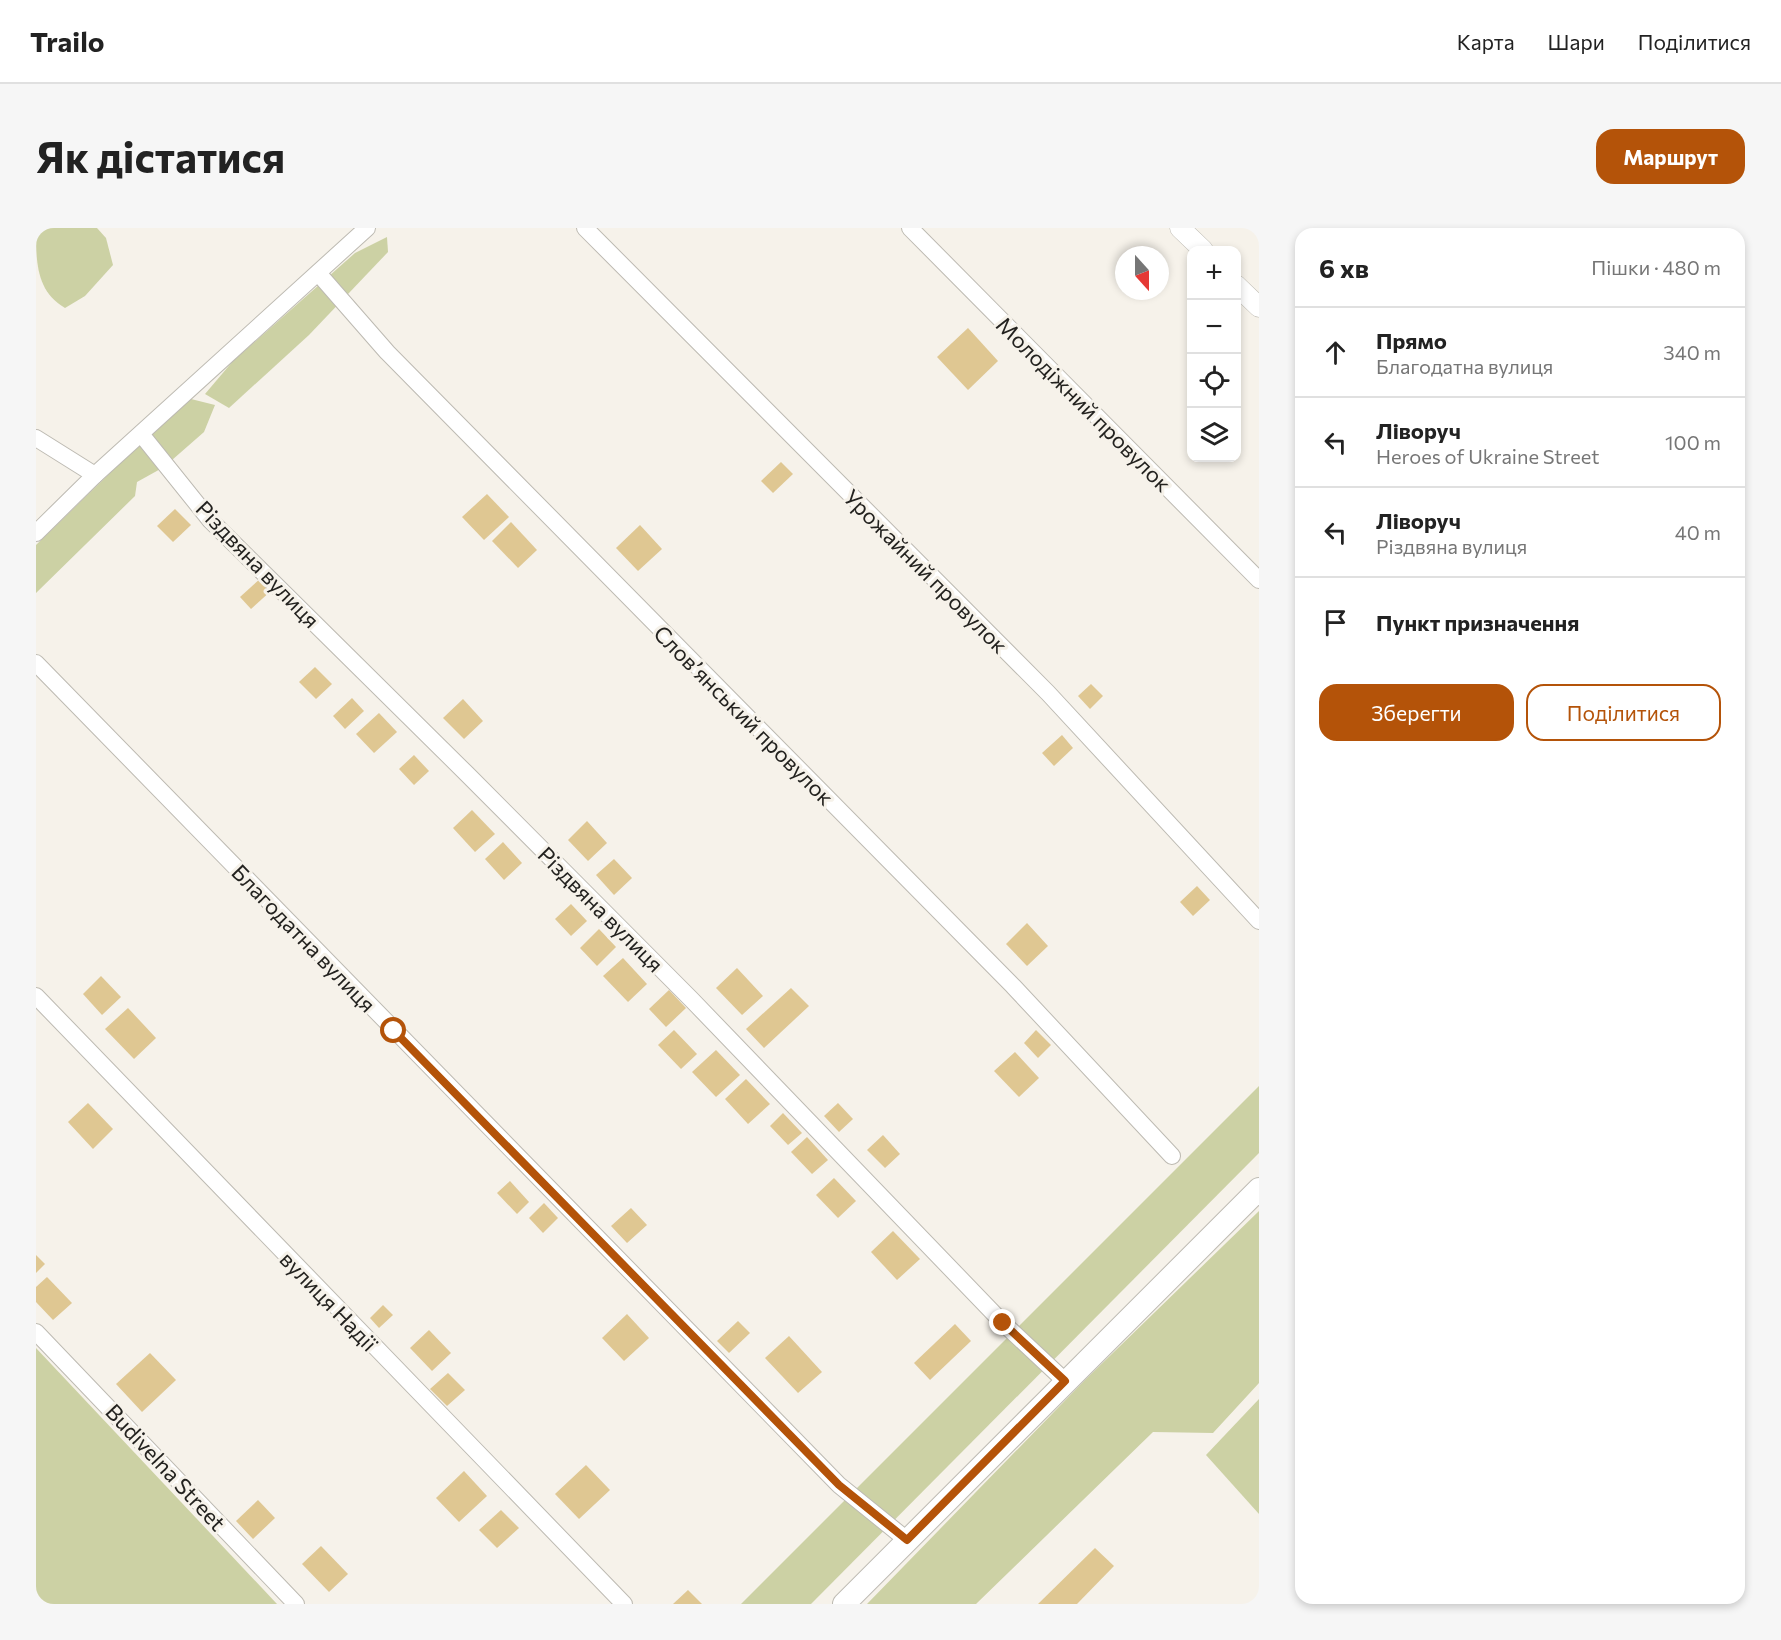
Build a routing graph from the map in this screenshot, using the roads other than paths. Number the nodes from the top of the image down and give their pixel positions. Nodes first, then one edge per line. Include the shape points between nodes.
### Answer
1 (367, 228) edge
2 (585, 228) edge
3 (910, 228) edge
4 (1180, 228) edge
5 (1199, 246) edge
6 (318, 273) junction
7 (1241, 290) edge
8 (1259, 307) edge
9 (141, 434) junction
10 (36, 438) edge
11 (95, 475) junction
12 (36, 533) edge
13 (1259, 580) edge
14 (36, 663) edge
15 (1258, 918) edge
16 (36, 996) edge
17 (1172, 1156) dead end
18 (1259, 1189) edge
19 (36, 1332) edge
20 (1065, 1381) junction
21 (907, 1540) junction
22 (296, 1604) edge
23 (624, 1604) edge
24 (844, 1604) edge

1 - 6 street
2 - 15 street, Урожайний провулок via 1048,693
3 - 13 street, Молодіжний провулок
4 - 5 street
6 - 9 street
6 - 17 street, Словʼянський провулок via 387,351 1013,986
7 - 8 street
9 - 11 street
9 - 20 street, Різдвяна вулиця via 210,520 616,924 1003,1323
10 - 11 street
11 - 12 street
14 - 21 street, Благодатна вулиця via 839,1485
16 - 23 street, вулиця Надії
18 - 20 main road
19 - 22 street, Budivelna Street
20 - 21 main road
21 - 24 main road

